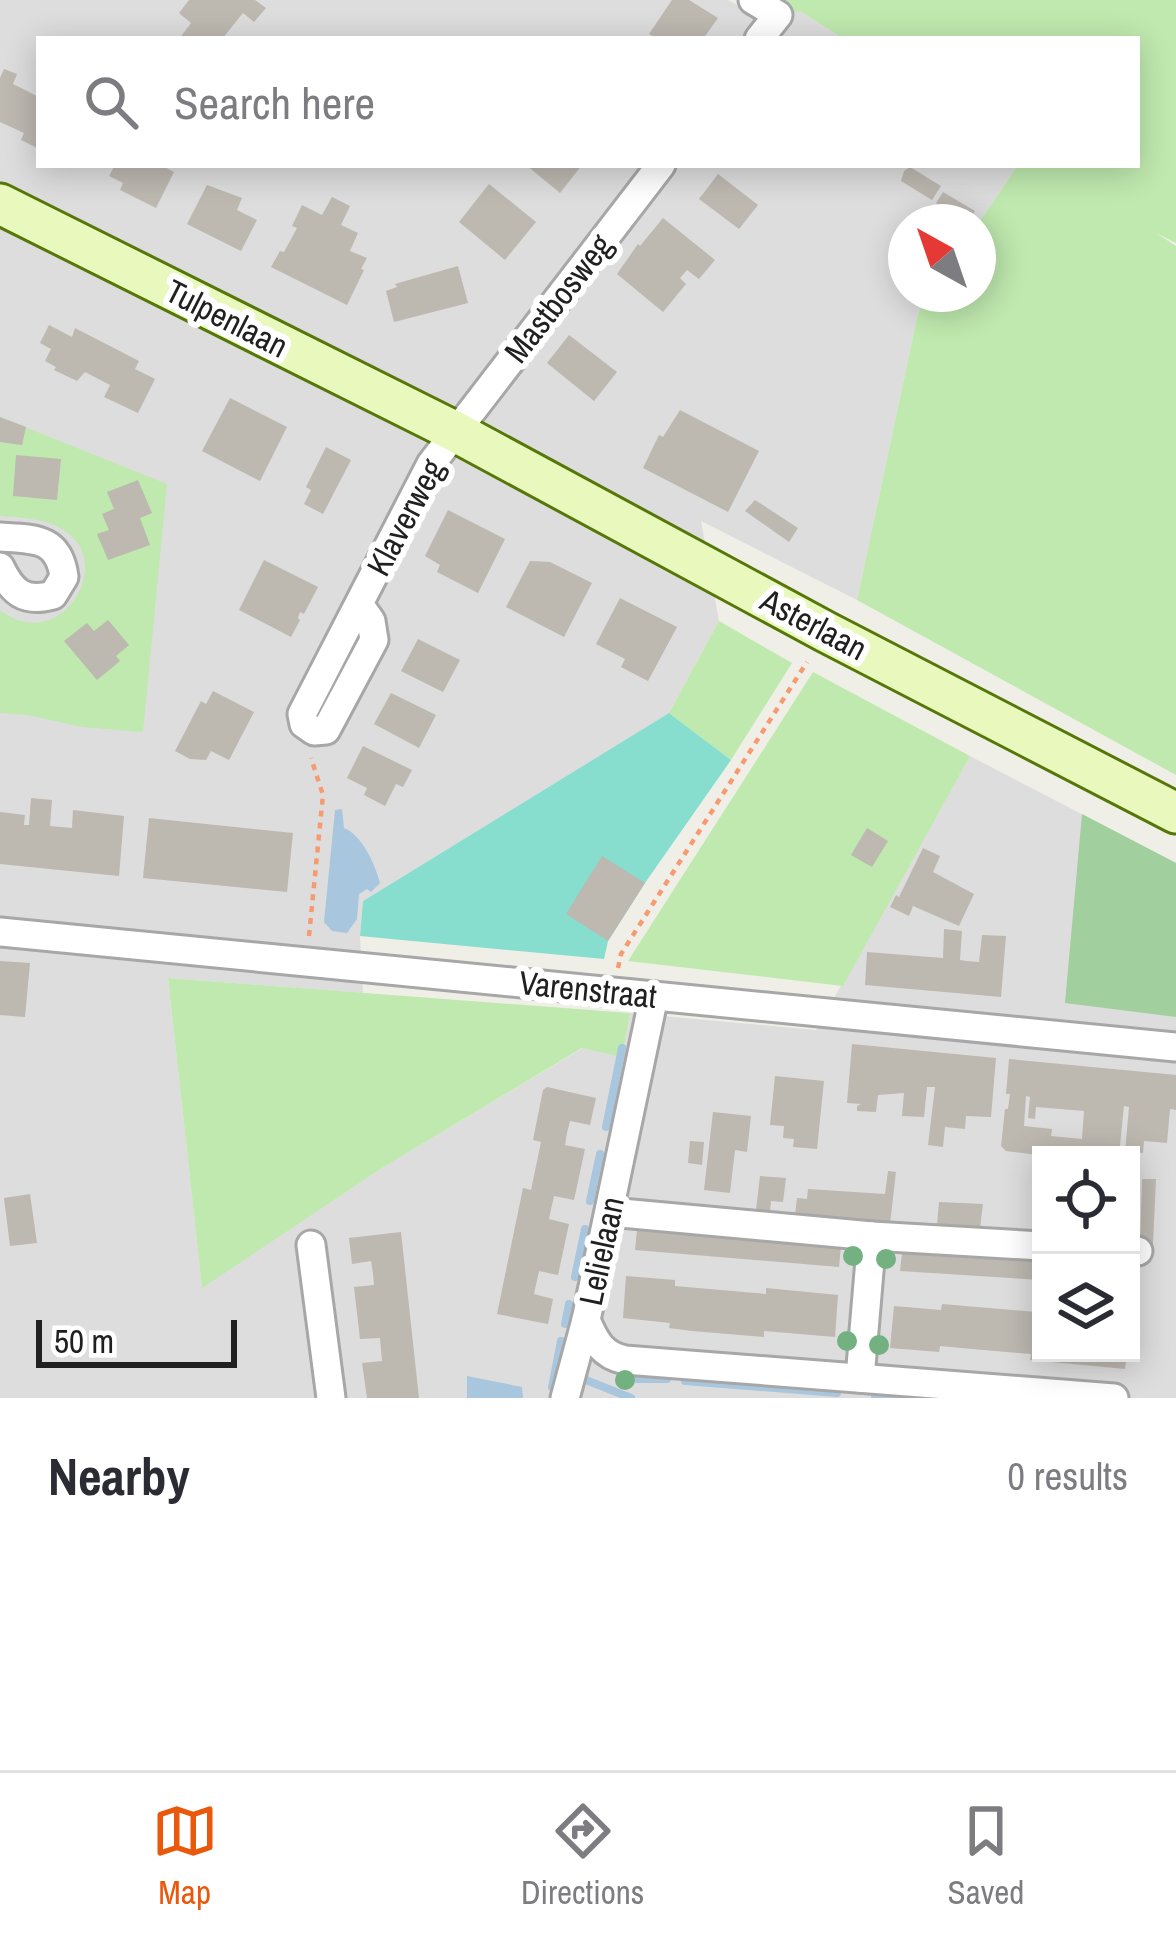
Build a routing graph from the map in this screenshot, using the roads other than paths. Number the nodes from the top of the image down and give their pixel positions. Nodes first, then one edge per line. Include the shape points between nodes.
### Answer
1 (753, 0) edge
2 (761, 36) edge
3 (660, 168) edge
4 (0, 204) edge
5 (454, 431) junction
6 (0, 537) edge
7 (0, 567) edge
8 (359, 604) dead end
9 (1176, 813) edge
10 (0, 932) edge
11 (654, 996) junction
12 (1176, 1047) edge
13 (610, 1212) junction
14 (872, 1236) junction
15 (311, 1245) dead end
16 (1032, 1245) edge
17 (586, 1320) junction
18 (860, 1378) junction
19 (331, 1398) edge
20 (565, 1398) edge
21 (1114, 1398) edge

1 - 2 street via 778,15
3 - 5 street, Mastbosweg
4 - 5 street, Tulpenlaan
5 - 8 street, Klaverweg
5 - 9 street, Asterlaan
6 - 7 street via 44,542 60,557 64,577 52,595 29,599
10 - 11 street, Varenstraat
11 - 12 street, Varenstraat
11 - 13 street, Lelielaan
13 - 14 street
13 - 17 street, Lelielaan
14 - 16 street
14 - 18 street
15 - 19 street
17 - 18 street, Lelielaan via 603,1351 625,1360
17 - 20 street
18 - 21 street, Lelielaan

